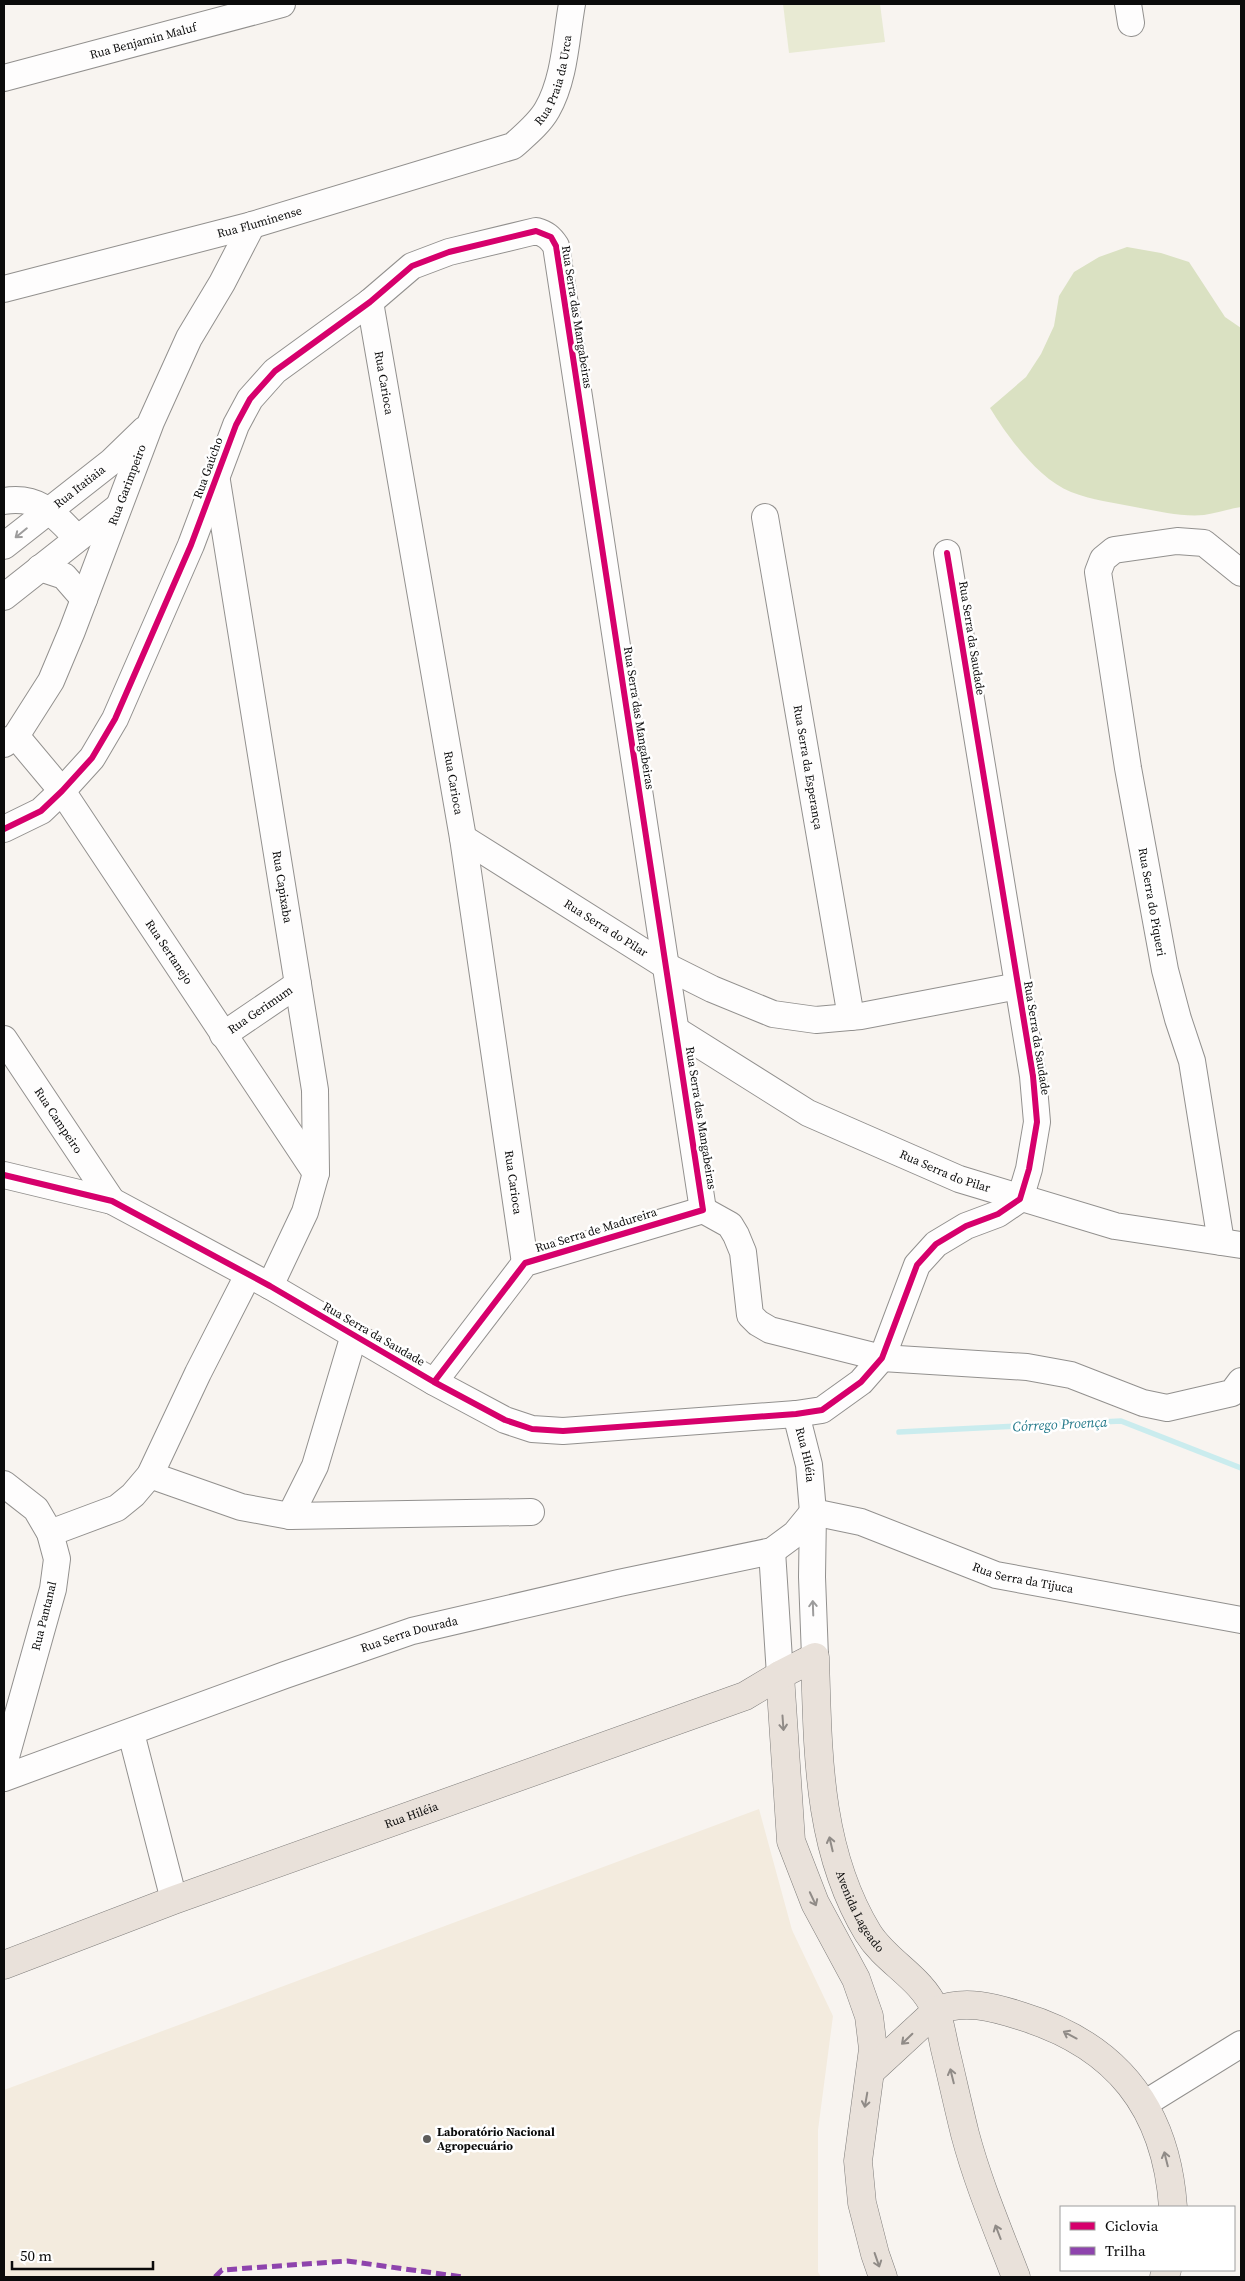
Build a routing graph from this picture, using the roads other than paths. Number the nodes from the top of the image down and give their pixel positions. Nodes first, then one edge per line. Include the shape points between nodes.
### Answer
1 (282, 4) edge
2 (572, 4) edge
3 (4, 78) edge
4 (513, 146) joint
5 (252, 225) junction
6 (545, 233) joint
7 (4, 289) edge
8 (370, 302) junction
9 (151, 422) junction
10 (217, 481) junction
11 (4, 501) edge
12 (118, 507) junction
13 (50, 510) junction
14 (765, 517) dead end
15 (77, 538) junction
16 (4, 546) edge
17 (947, 554) dead end
18 (40, 568) junction
19 (1241, 573) edge
20 (4, 597) edge
21 (84, 599) junction
22 (10, 740) edge
23 (62, 791) junction
24 (4, 829) edge
25 (463, 838) junction
26 (666, 966) junction
27 (298, 984) junction
28 (1018, 986) junction
29 (851, 1017) junction
30 (676, 1030) junction
31 (223, 1035) junction
32 (4, 1039) edge
33 (316, 1173) junction
34 (4, 1175) edge
35 (1020, 1199) junction
36 (112, 1201) junction
37 (703, 1210) junction
38 (1231, 1243) edge
39 (524, 1263) junction
40 (259, 1280) junction
41 (354, 1335) junction
42 (882, 1358) junction
43 (434, 1382) junction
44 (1241, 1382) edge
45 (796, 1414) junction
46 (750, 1416) joint
47 (150, 1474) junction
48 (4, 1484) edge
49 (531, 1512) dead end
50 (813, 1512) junction
51 (290, 1516) junction
52 (50, 1533) junction
53 (772, 1551) junction
54 (1241, 1620) edge
55 (815, 1657) junction
56 (780, 1675) junction
57 (131, 1733) junction
58 (4, 1764) edge
59 (4, 1778) edge
60 (174, 1900) junction
61 (4, 1965) edge
62 (936, 2011) junction
63 (1241, 2044) edge
64 (871, 2071) junction
65 (1144, 2104) junction
66 (1173, 2206) edge
67 (883, 2277) edge
68 (1016, 2277) edge

1 - 3 street, Rua Benjamin Maluf
2 - 4 street, Rua Praia da Urca via 558,80 548,109 536,126
4 - 5 street, Rua Fluminense
5 - 7 street, Rua Fluminense
5 - 9 street, Rua Garimpeiro via 189,338
6 - 8 street, Rua Gaúcho via 536,231 449,252 412,266
6 - 26 street, Rua Serra das Mangabeiras via 556,246
8 - 10 street, Rua Gaúcho via 275,371 250,399 233,434
8 - 25 street, Rua Carioca
9 - 12 street, Rua Garimpeiro
9 - 13 street, Rua Itatiaia via 111,462
10 - 23 street, Rua Gaúcho via 115,719 92,758
10 - 27 street, Rua Capixaba
11 - 13 street via 29,501
12 - 15 street
12 - 21 street, Rua Garimpeiro
13 - 15 street
13 -> 16 street, Rua Itatiaia
14 - 29 street, Rua Serra da Esperança
15 - 18 street
17 - 28 street, Rua Serra da Saudade
18 - 20 street
18 - 21 street via 64,576
19 - 38 street, Rua Serra do Piqueri via 1210,547 1196,541 1114,550 1103,559 1098,572 1164,970 1192,1061
21 - 22 street, Rua Garimpeiro via 51,681
22 - 23 street, Rua Sertanejo
23 - 24 street, Rua Gaúcho via 41,811
23 - 31 street, Rua Sertanejo
25 - 26 street, Rua Serra do Pilar
25 - 39 street, Rua Carioca
26 - 29 street, Rua Serra do Pilar via 773,1014 816,1020
26 - 30 street, Rua Serra das Mangabeiras
27 - 31 street, Rua Gerimum
27 - 33 street, Rua Capixaba via 315,1090
28 - 29 street, Rua Serra do Pilar
28 - 35 street, Rua Serra da Saudade via 1037,1122
30 - 35 street, Rua Serra do Pilar via 808,1113 959,1179
30 - 37 street, Rua Serra das Mangabeiras
31 - 33 street, Rua Sertanejo
32 - 36 street, Rua Campeiro
33 - 40 street, Rua Capixaba via 305,1212
34 - 36 street, Rua Serra da Saudade
35 - 38 street, Rua Serra do Pilar via 1115,1226
35 - 42 street via 998,1214 966,1226 936,1244 917,1266
36 - 40 street, Rua Serra da Saudade
37 - 39 street, Rua Serra de Madureira
37 - 42 street via 730,1225 736,1235 743,1252 750,1315 758,1323 770,1330
39 - 43 street, Rua Serra de Madureira
40 - 41 street, Rua Serra da Saudade
40 - 47 street, Rua Capixaba via 198,1373
41 - 43 street, Rua Serra da Saudade
41 - 51 street via 316,1466
42 - 44 street via 1027,1367 1071,1375 1143,1403 1167,1408 1232,1393
42 - 45 street via 861,1382 822,1410
43 - 46 street, Rua Serra da Saudade via 505,1420 532,1429 563,1431
45 - 46 street, Rua Hiléia
45 - 50 street, Rua Hiléia via 809,1465
47 - 51 street via 241,1507
47 - 52 street, Rua Capixaba via 117,1508
48 - 52 street, Rua Pantanal via 36,1509
49 - 51 street
50 - 53 street, Rua Serra Dourada via 795,1534
50 - 54 street, Rua Serra da Tijuca via 861,1522 996,1575
55 -> 50 street, Avenida Lageado
52 - 58 street, Rua Pantanal via 57,1559 53,1589
53 - 56 street
53 - 57 street, Rua Serra Dourada via 412,1631
55 - 56 main road, Rua Hiléia
62 -> 55 main road, Avenida Lageado via 924,1990 869,1935 852,1903 832,1848 816,1728
56 - 60 main road, Rua Hiléia via 745,1696
56 -> 64 main road via 791,1841 815,1903 864,1998 873,2050
57 - 59 street, Rua Serra Dourada
57 - 60 street
60 - 61 main road, Rua Hiléia
62 -> 64 main road
65 -> 62 main road via 1118,2070 1084,2042 1051,2025 982,2005 965,2004
68 -> 62 main road, Avenida Lageado via 983,2192 966,2136
63 - 65 street
64 -> 67 main road via 858,2161 862,2203
66 -> 65 main road via 1162,2142

